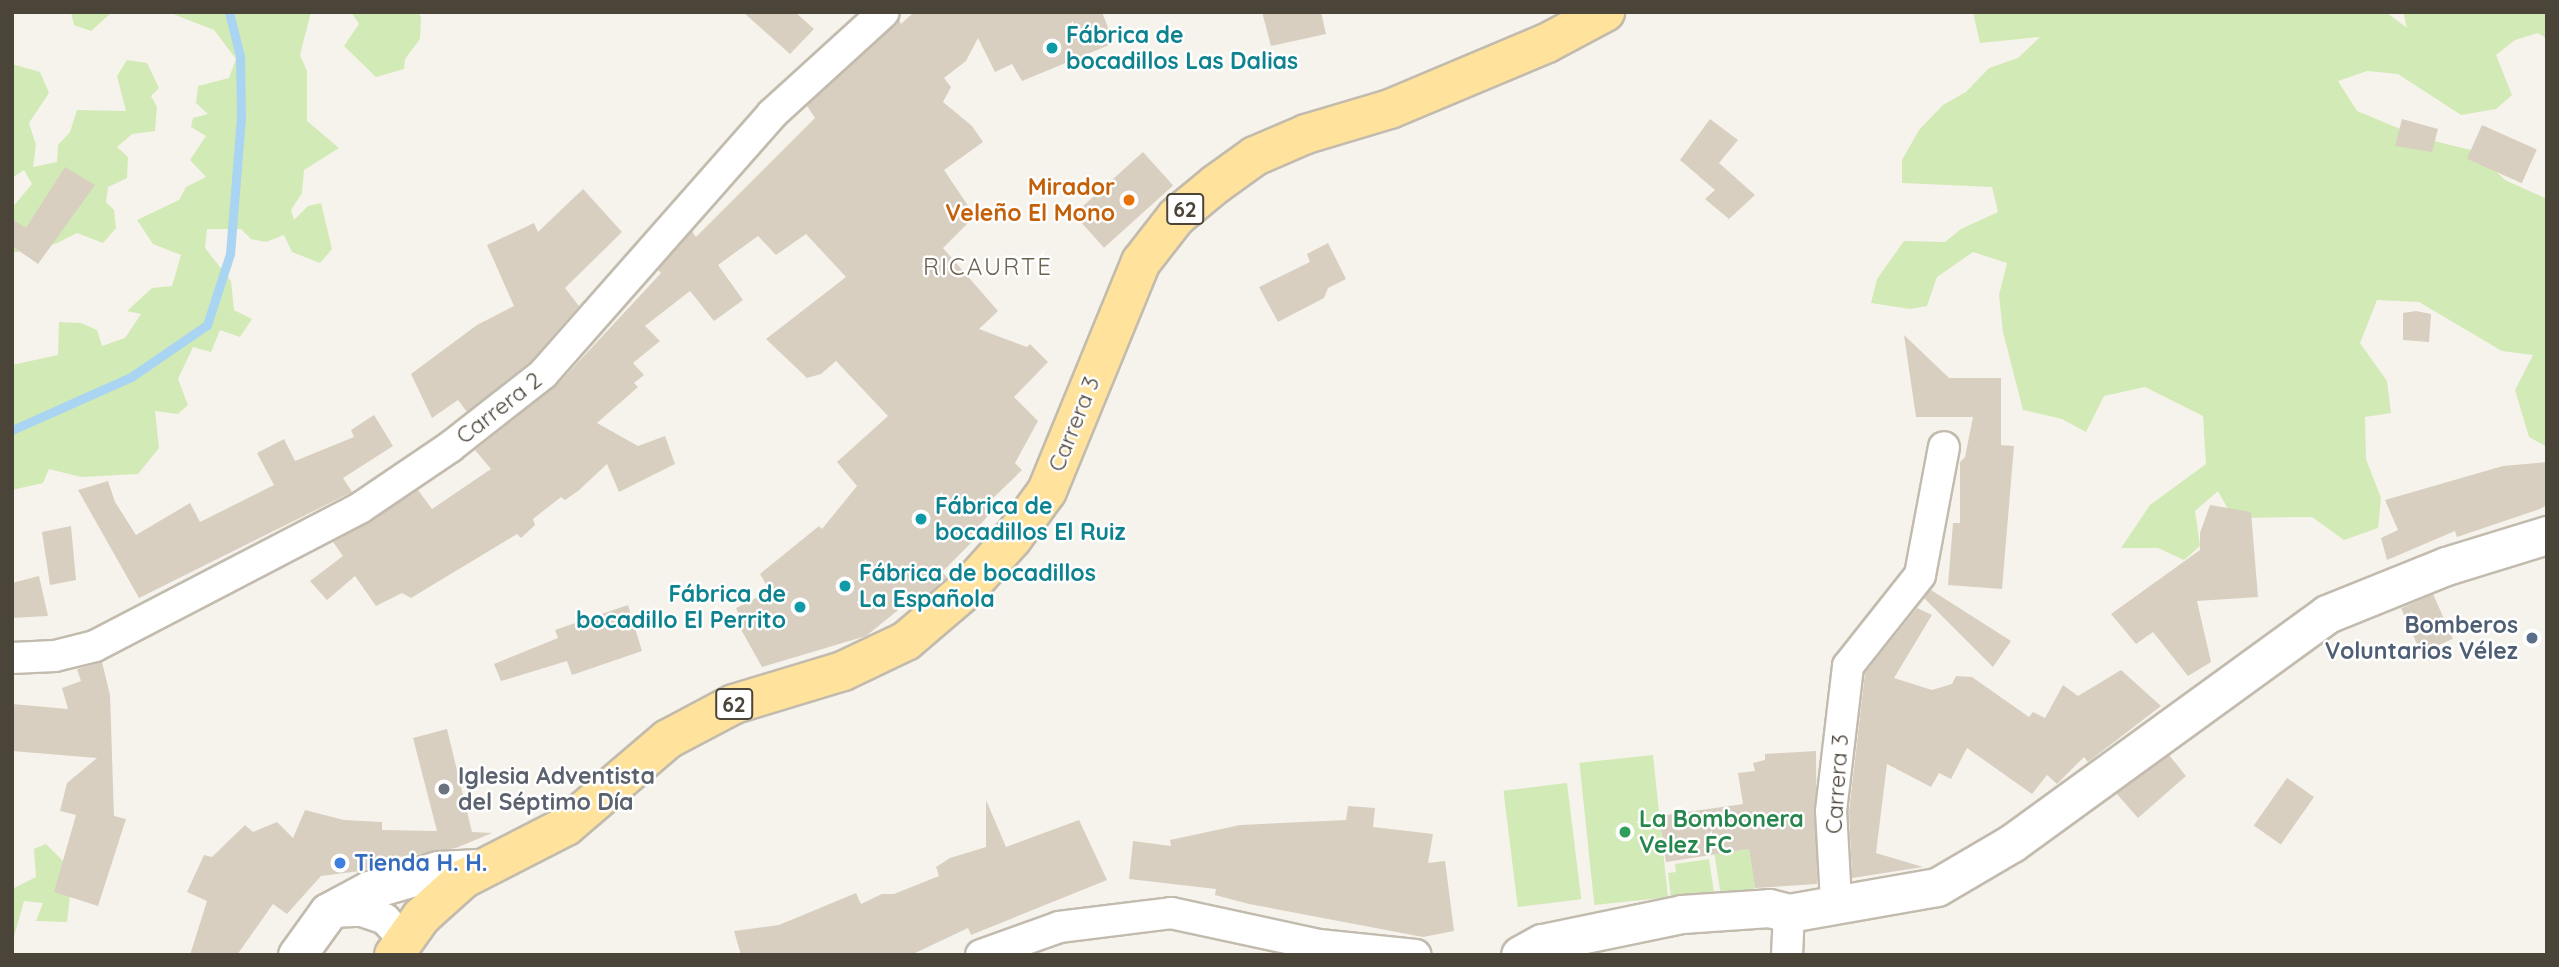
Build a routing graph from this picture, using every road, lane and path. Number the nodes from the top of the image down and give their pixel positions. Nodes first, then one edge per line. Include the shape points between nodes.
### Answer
1 (884, 12) edge
2 (1605, 12) edge
3 (1944, 447) dead end
4 (2547, 535) edge
5 (12, 658) edge
6 (480, 868) junction
7 (1836, 902) junction
8 (328, 912) junction
9 (1789, 913) junction
10 (399, 947) edge
11 (297, 955) edge
12 (981, 955) edge
13 (1415, 955) edge
14 (1520, 955) edge
15 (1787, 955) edge

1 - 5 street, Carrera 2 via 772,114 543,374 450,447 360,508 95,646 55,656
2 - 6 main road, Carrera 3 / 62 via 1547,43 1390,108 1306,134 1255,156 1216,184 1176,217 1141,262 1047,491 1012,540 968,588 906,641 844,671 769,690 700,720 638,762 566,826
3 - 7 street, Carrera 3 via 1920,575 1848,666 1831,811
4 - 7 street via 2446,566 2327,614 2011,843 1937,887
6 - 8 street, Carrera 3 via 438,870 393,882
6 - 10 main road, 62 via 441,897
7 - 9 street
8 - 10 street via 362,911 385,919
8 - 11 street, Carrera 3
9 - 14 street via 1769,908 1682,914 1542,943
9 - 15 street
12 - 13 street via 1059,927 1171,913 1319,945

